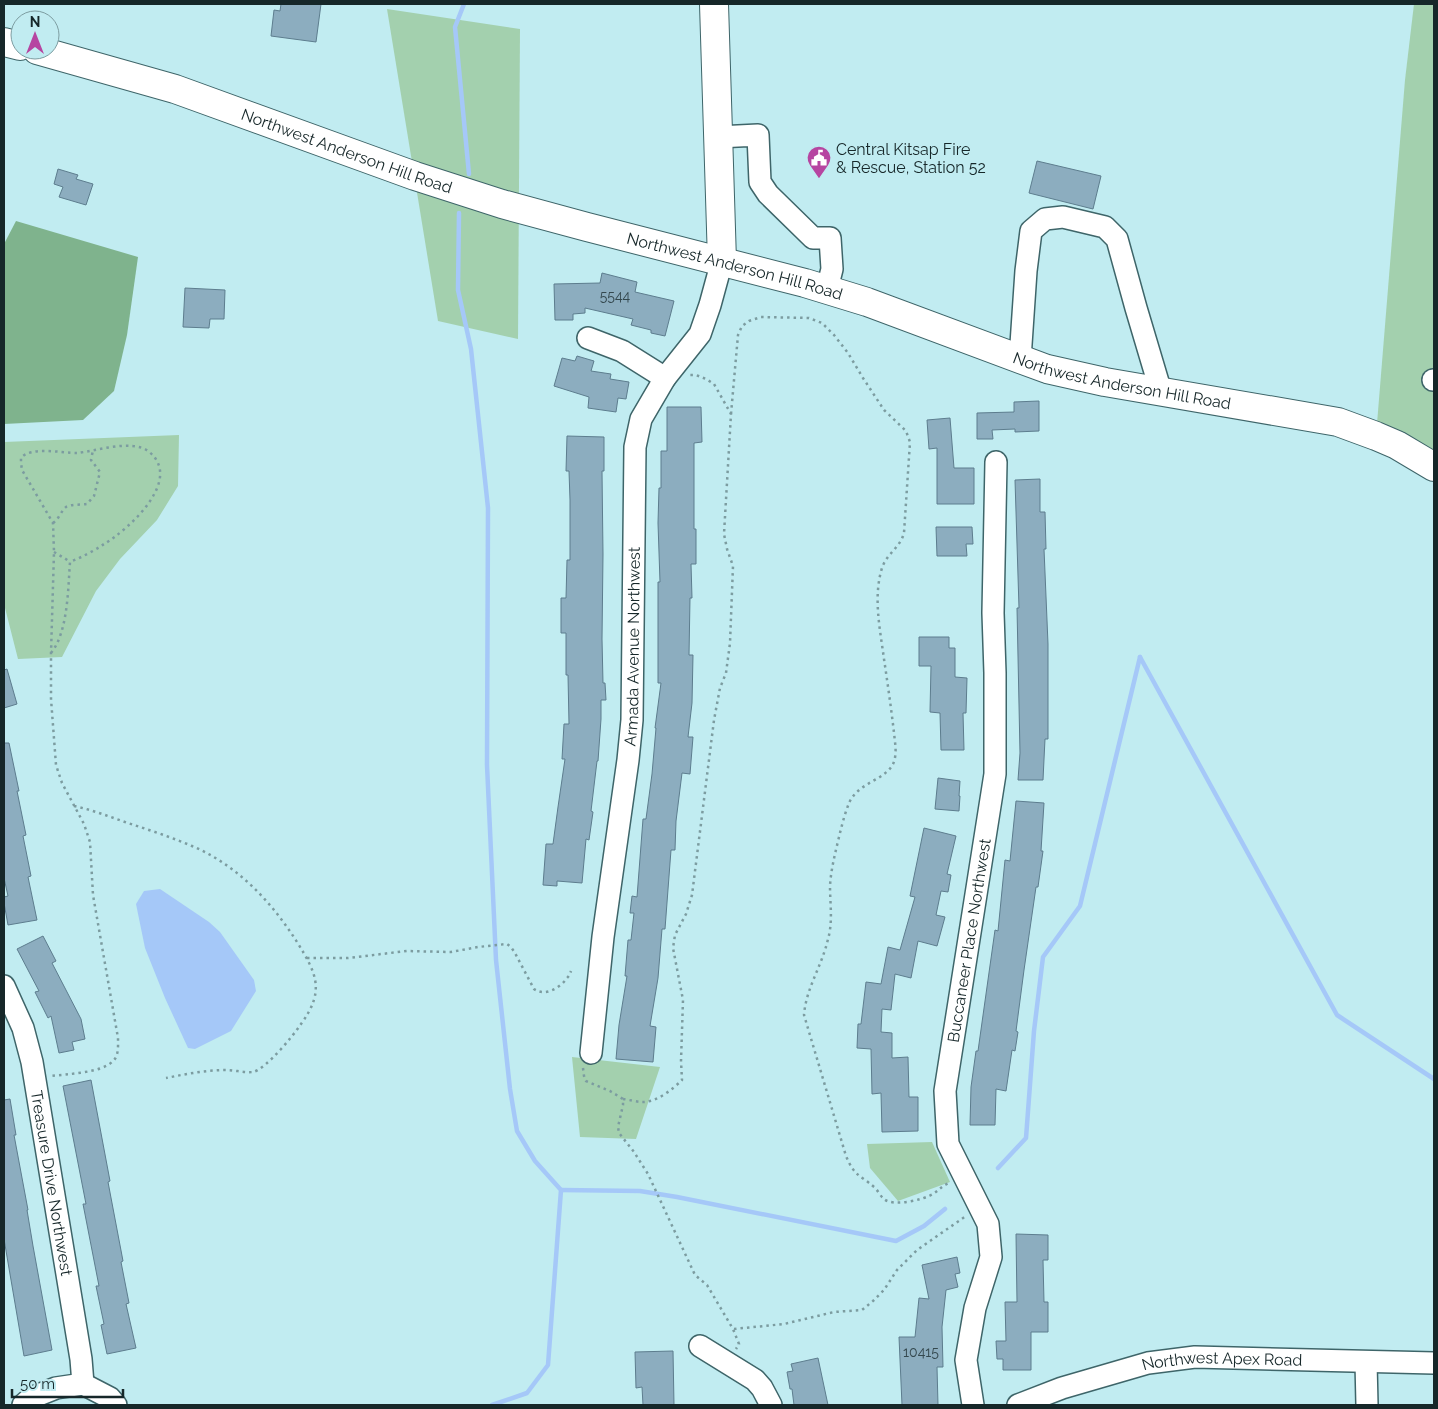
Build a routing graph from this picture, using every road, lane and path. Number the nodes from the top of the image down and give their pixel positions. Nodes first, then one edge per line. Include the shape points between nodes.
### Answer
1 (714, 4) edge
2 (60, 56) edge
3 (718, 137) junction
4 (722, 262) junction
5 (827, 289) junction
6 (588, 338) dead end
7 (1020, 359) junction
8 (689, 376) dead end
9 (665, 378) junction
10 (1161, 392) junction
11 (731, 414) junction
12 (93, 449) junction
13 (996, 462) dead end
14 (1434, 467) edge
15 (53, 523) junction
16 (54, 552) junction
17 (70, 562) junction
18 (51, 653) junction
19 (74, 806) junction
20 (307, 958) junction
21 (571, 971) dead end
22 (4, 986) edge
23 (591, 1053) joint
24 (35, 1078) junction
25 (166, 1078) dead end
26 (623, 1099) junction
27 (966, 1178) junction
28 (980, 1208) junction
29 (733, 1329) junction
30 (700, 1346) dead end
31 (1366, 1362) junction
32 (728, 1363) junction
33 (1434, 1363) edge
34 (83, 1384) junction
35 (1049, 1399) edge
36 (23, 1405) edge
37 (116, 1405) edge
38 (771, 1405) edge
39 (973, 1405) edge
40 (1018, 1405) edge
41 (1367, 1405) edge

1 - 3 main road
2 - 4 main road, Northwest Anderson Hill Road via 176,89 457,190
3 - 4 main road
3 - 5 street via 758,135 760,182 768,194 813,238 830,238 832,269
4 - 5 main road, Northwest Anderson Hill Road
4 - 9 street, Armada Avenue Northwest via 700,334
5 - 7 main road, Northwest Anderson Hill Road
6 - 9 street via 622,351
7 - 10 main road, Northwest Anderson Hill Road via 1071,376
7 - 10 street via 1031,230 1045,219 1063,217 1078,220 1106,227 1117,239
8 - 11 path via 696,375 714,384
9 - 23 street, Armada Avenue Northwest via 641,419 635,447 632,720
10 - 14 main road, Northwest Anderson Hill Road via 1338,422 1384,439
11 - 26 path via 724,534 733,566 730,643 714,720 692,896 675,935 673,948 683,1000 682,1080 653,1100
11 - 27 path via 738,335 742,326 761,317 809,318 822,323 834,335 884,410 906,431 910,442 904,533 902,542 887,556 879,584 878,610 896,742 894,764 888,772 858,789 850,800 831,870 830,933 810,987 804,1015 846,1156 856,1175 873,1186 882,1198 899,1203 920,1199 940,1187
12 - 15 path via 91,460 100,472 94,496 87,504 64,508
12 - 15 path via 76,453 28,453 21,458 22,470
12 - 17 path via 127,446 148,451 157,460 159,483 145,508 116,536
13 - 27 street, Buccaneer Place Northwest via 993,613 995,774 945,1091 948,1144
15 - 16 path
16 - 17 path
16 - 18 path
17 - 18 path via 62,627
18 - 19 path via 56,765
19 - 20 path via 167,836 230,867 258,893
19 - 24 path via 90,842 93,896 118,1038 117,1052 114,1060 104,1068
20 - 21 path via 348,958 408,951 451,952 507,944 539,993 560,984
20 - 25 path via 316,984 314,1004 300,1026 263,1066 253,1072 209,1071
22 - 24 street, Treasure Drive Northwest via 23,1028
23 - 26 path via 583,1061 586,1081
24 - 34 street, Treasure Drive Northwest
26 - 29 path via 619,1133 648,1174 695,1275 707,1285
27 - 28 street, Buccaneer Place Northwest
28 - 29 path via 917,1250 897,1270 884,1290 862,1310
28 - 39 street, Buccaneer Place Northwest via 988,1224 991,1257 975,1308 966,1360
29 - 32 path via 739,1344
30 - 32 street
31 - 33 street, Northwest Apex Road
31 - 35 street, Northwest Apex Road via 1195,1357 1148,1363 1062,1388
31 - 41 street
32 - 38 street via 759,1384
34 - 36 street via 56,1388
34 - 37 street via 110,1398
35 - 40 street, Northwest Apex Road

